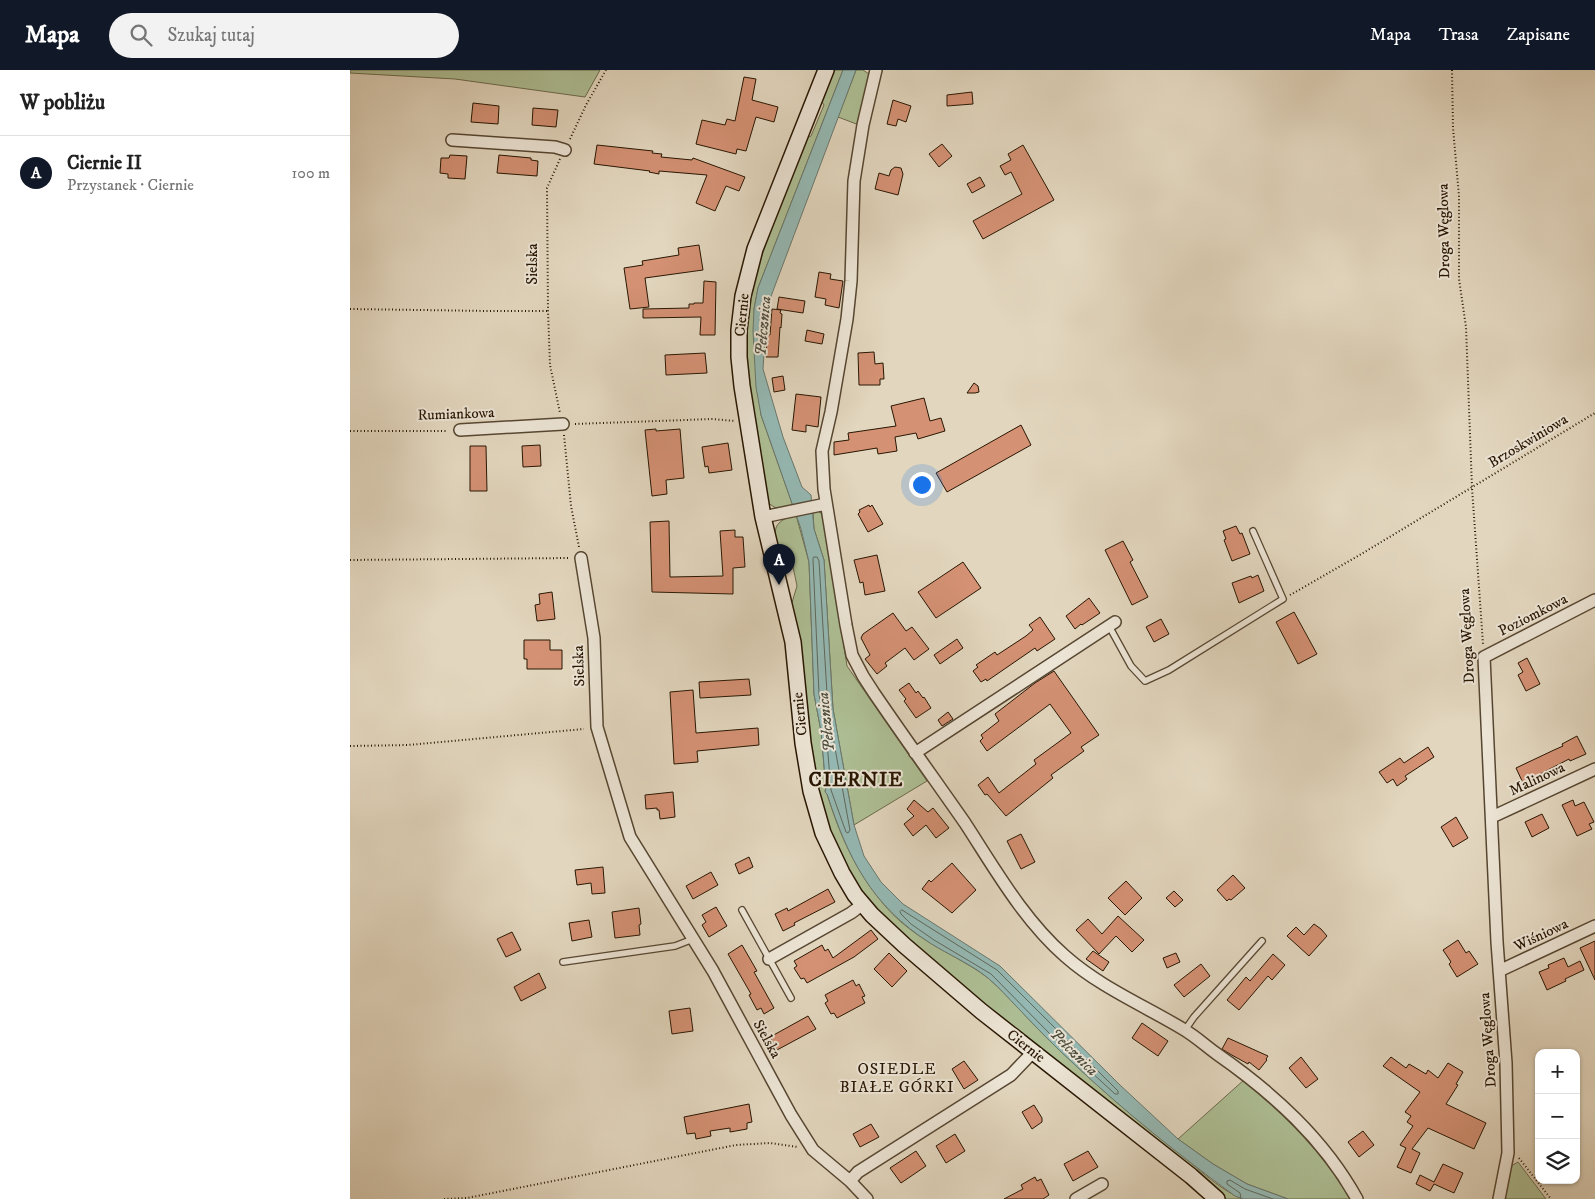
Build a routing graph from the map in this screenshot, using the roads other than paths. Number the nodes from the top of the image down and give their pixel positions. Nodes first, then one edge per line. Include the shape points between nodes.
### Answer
1 (826, 70) edge
2 (876, 70) edge
3 (452, 140) dead end
4 (565, 150) road end
5 (563, 424) road end
6 (460, 430) road end
7 (826, 504) junction
8 (763, 517) junction
9 (1253, 531) dead end
10 (581, 558) road end
11 (1595, 600) edge
12 (1112, 624) joint
13 (1484, 657) joint
14 (915, 753) junction
15 (1595, 769) edge
16 (1492, 817) junction
17 (863, 904) junction
18 (742, 910) dead end
19 (1595, 926) edge
20 (693, 939) junction
21 (1262, 942) dead end
22 (769, 959) junction
23 (563, 962) dead end
24 (1499, 971) junction
25 (791, 998) dead end
26 (1185, 1030) junction
27 (1033, 1052) junction
28 (850, 1181) junction
29 (1102, 1184) dead end
30 (867, 1199) edge
31 (1076, 1199) edge
32 (1217, 1199) edge
33 (1357, 1199) edge
34 (1499, 1199) edge

1 - 8 street, Ciernie via 755,249 742,296 739,357
2 - 7 street via 854,181 847,319 822,451
3 - 4 street
5 - 6 street, Rumiankowa
7 - 8 street
7 - 14 street via 852,655 870,688
8 - 17 street, Ciernie via 792,642 811,791 823,833 842,873
9 - 12 lane via 1283,599 1170,670 1145,680 1131,666
10 - 20 street, Sielska via 594,638 597,727 630,837
11 - 13 street, Poziomkowa
12 - 14 street
13 - 16 street, Droga Węglowa
14 - 26 street via 1046,938 1106,987
15 - 16 street, Malinowa
16 - 24 street, Droga Węglowa
17 - 22 street
17 - 27 street, Ciernie via 904,945
18 - 22 lane
19 - 24 street, Wiśniowa
20 - 23 lane via 674,946
20 - 28 street, Sielska via 813,1150
21 - 26 lane
22 - 25 lane
24 - 34 street, Droga Węglowa via 1508,1153
26 - 33 street via 1282,1105 1329,1155
27 - 28 street via 1011,1076 858,1172
27 - 32 street, Ciernie
28 - 30 street, Sielska
29 - 31 street

